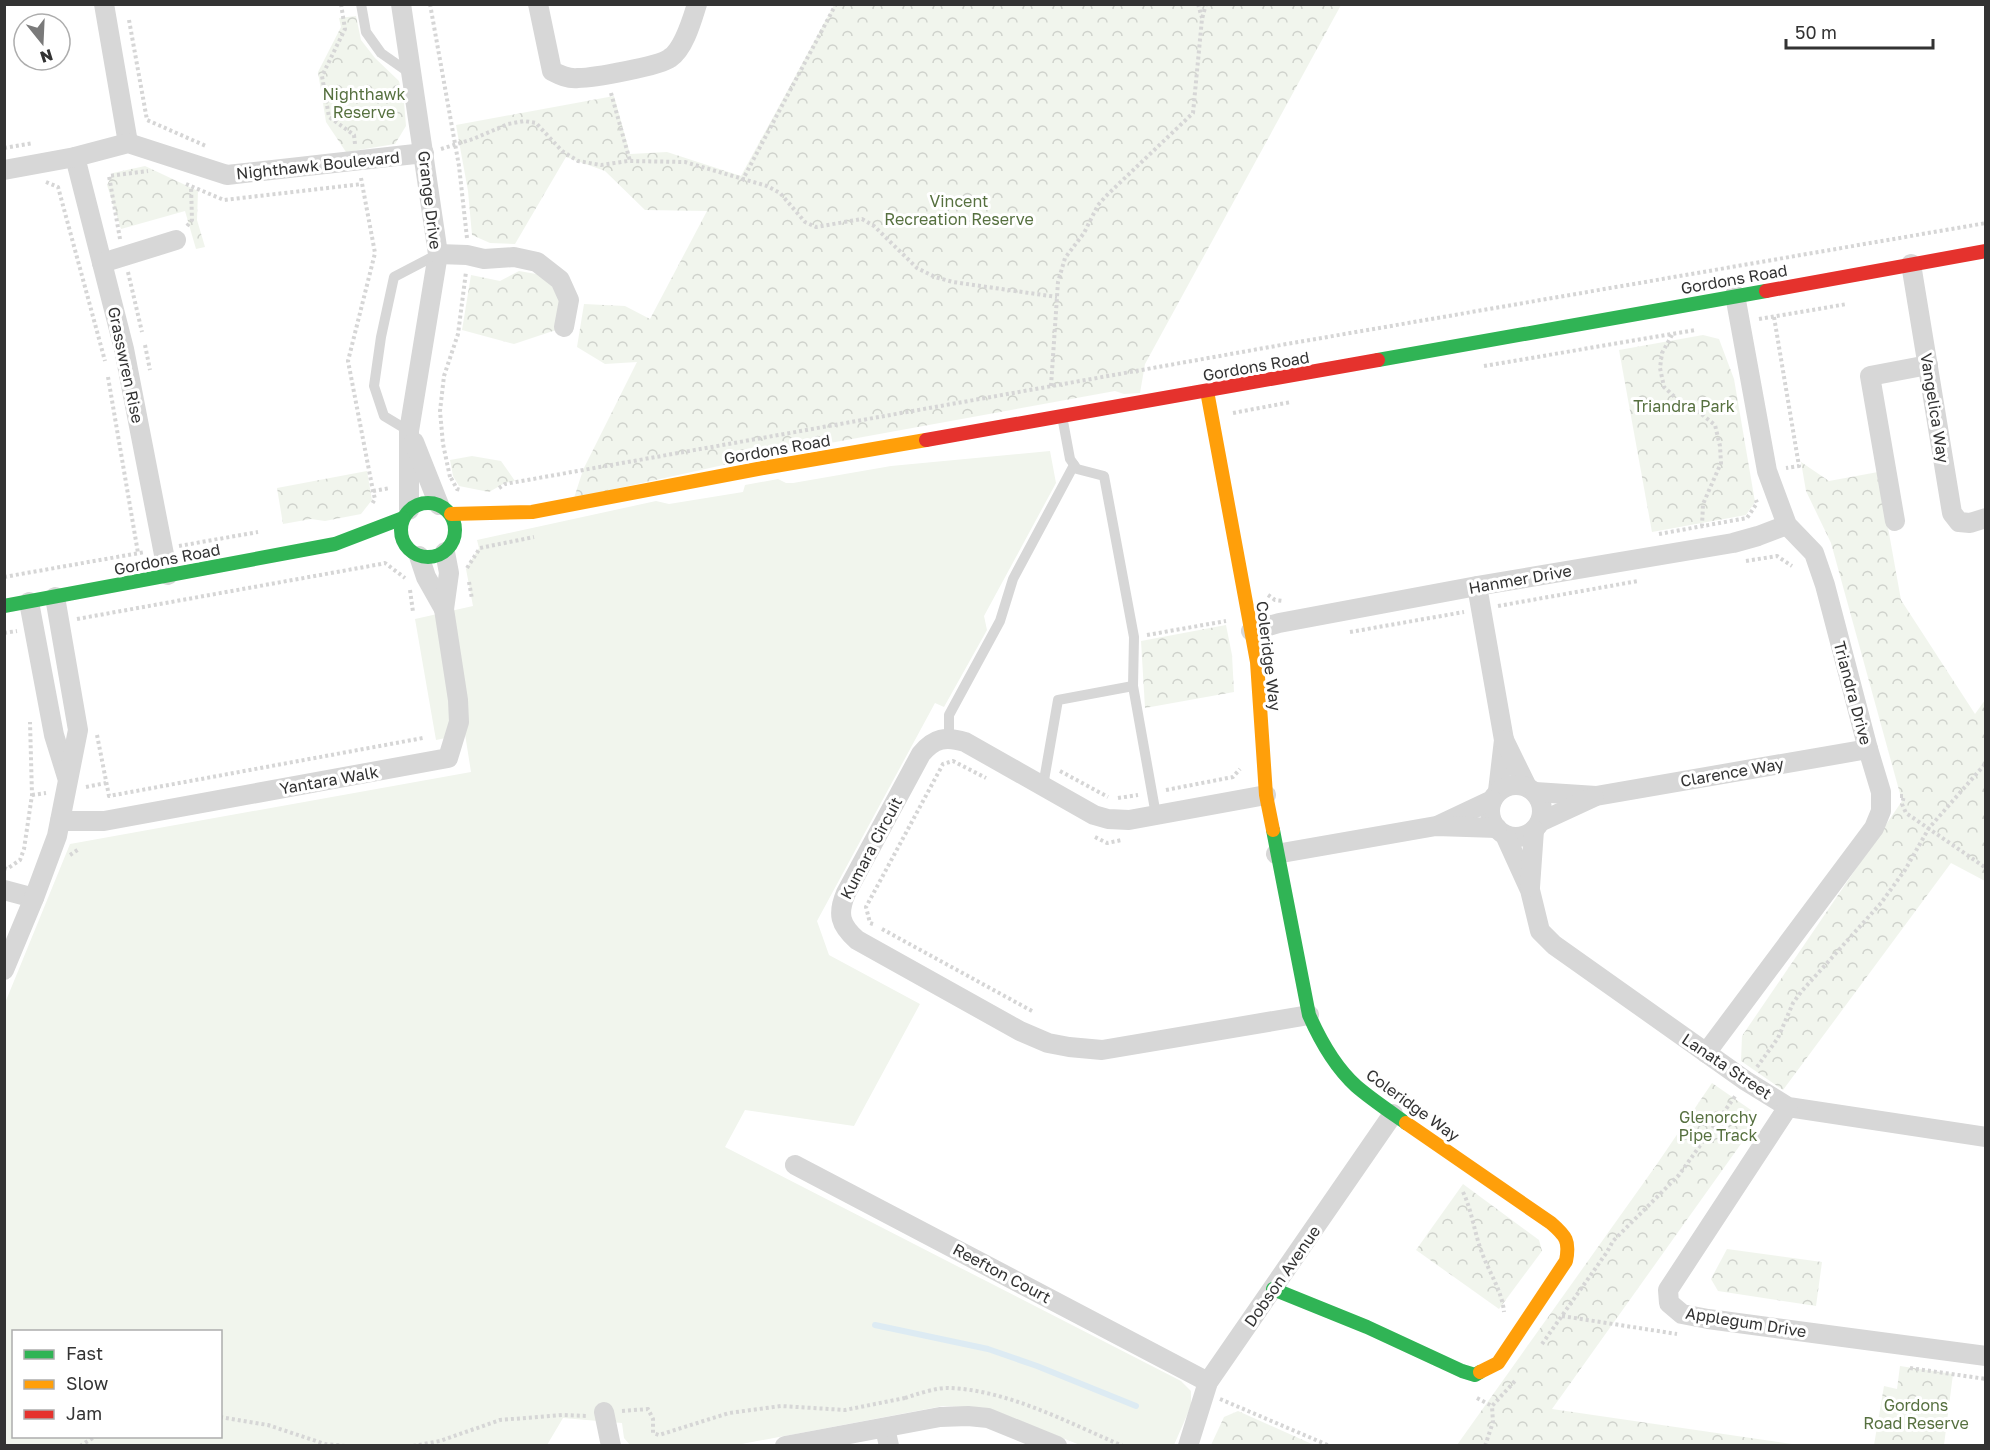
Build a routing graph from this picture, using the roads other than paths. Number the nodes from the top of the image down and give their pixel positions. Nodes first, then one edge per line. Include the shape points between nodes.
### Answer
1 (104, 4) edge
2 (361, 4) edge
3 (401, 4) edge
4 (538, 4) edge
5 (697, 4) edge
6 (412, 74) junction
7 (128, 143) junction
8 (424, 153) junction
9 (75, 157) junction
10 (4, 170) edge
11 (176, 240) road end
12 (1986, 251) edge
13 (438, 254) junction
14 (102, 263) junction
15 (1911, 264) junction
16 (1736, 295) junction
17 (564, 327) dead end
18 (1928, 365) junction
19 (1207, 392) junction
20 (1062, 416) junction
21 (409, 431) junction
22 (1074, 465) junction
23 (445, 510) junction
24 (532, 512) junction
25 (406, 514) junction
26 (1986, 518) edge
27 (1895, 521) dead end
28 (1787, 525) junction
29 (494, 526) dead end
30 (468, 536) dead end
31 (335, 544) junction
32 (364, 546) dead end
33 (449, 547) junction
34 (407, 551) junction
35 (177, 574) junction
36 (1477, 586) junction
37 (63, 595) junction
38 (29, 602) junction
39 (6, 605) edge
40 (444, 609) junction
41 (1251, 631) junction
42 (1133, 686) junction
43 (949, 738) junction
44 (1504, 740) junction
45 (1868, 748) junction
46 (68, 780) junction
47 (1043, 786) junction
48 (1531, 790) junction
49 (1266, 795) junction
50 (1495, 796) junction
51 (1596, 796) junction
52 (1156, 815) junction
53 (60, 821) junction
54 (1436, 826) junction
55 (1537, 826) junction
56 (1501, 832) junction
57 (1276, 855) junction
58 (4, 890) edge
59 (1530, 890) junction
60 (34, 898) junction
61 (4, 970) edge
62 (1309, 1015) junction
63 (1706, 1053) junction
64 (1788, 1107) junction
65 (1393, 1114) junction
66 (1986, 1137) edge
67 (795, 1165) dead end
68 (1273, 1288) junction
69 (1986, 1356) edge
70 (1207, 1387) junction
71 (604, 1413) road end
72 (887, 1437) edge
73 (611, 1446) edge
74 (785, 1446) edge
75 (1057, 1446) edge
76 (1188, 1446) edge

1 - 7 street
2 - 6 lane via 366,32 381,53
3 - 6 street, Grange Drive
4 - 5 street via 552,71 577,79 670,58 690,27
6 - 8 street, Grange Drive
7 - 8 street, Nighthawk Boulevard via 227,176 357,152
7 - 9 street
8 - 13 street, Grange Drive
9 - 10 street
9 - 14 street, Grasswren Rise
11 - 14 street
12 - 15 street, Gordons Road
13 - 17 street via 484,260 514,257 537,262 560,280 569,300
13 - 21 street, Grange Drive
13 - 21 lane via 394,277 381,338 374,386 384,416
14 - 35 street, Grasswren Rise
15 - 16 street, Gordons Road
15 - 18 street, Vangelica Way
16 - 19 street, Gordons Road
16 - 28 street, Triandra Drive via 1767,471
18 - 26 street, Vangelica Way via 1952,513 1959,522
18 - 27 street via 1870,376
19 - 20 street, Gordons Road
19 - 41 street, Coleridge Way
20 - 22 lane
20 - 24 street, Gordons Road
21 - 23 street
21 - 25 street, Grange Drive
22 - 42 lane via 1104,476 1134,637
22 - 43 lane via 1013,579 1000,621 949,715
23 - 24 street, Gordons Road
23 - 25 street via 424,503
23 - 33 street via 456,528
24 - 29 street, Gordons Road
25 - 31 street, Gordons Road
25 - 34 street via 400,534
28 - 36 street, Hanmer Drive via 1733,543
28 - 45 street, Triandra Drive via 1814,553
30 - 33 street
31 - 32 street, Gordons Road
31 - 35 street, Gordons Road
33 - 34 street via 428,558
33 - 40 street, Yantara Walk
34 - 40 street, Yantara Walk
35 - 37 street, Gordons Road
36 - 41 street, Hanmer Drive
36 - 44 street
37 - 38 street, Gordons Road
37 - 46 street via 78,730
38 - 39 street, Gordons Road
38 - 46 street via 24,629
40 - 53 street, Yantara Walk via 459,722 448,758 104,821
41 - 49 street, Coleridge Way via 1257,662
42 - 47 lane via 1058,700
42 - 52 lane
43 - 47 street via 965,742
43 - 62 street, Kumara Circuit via 929,745 921,754 846,893 841,919 846,931 857,940 1020,1031 1069,1047 1102,1050
44 - 48 street
44 - 50 street
45 - 51 street, Clarence Way
45 - 63 street, Triandra Drive via 1881,795 1881,811 1874,828
46 - 53 street
47 - 52 street via 1108,819
48 - 50 street via 1512,784
48 - 51 street, Clarence Way
48 - 55 street via 1542,807
49 - 52 street
49 - 57 street, Coleridge Way
50 - 54 street
50 - 56 street via 1489,815
51 - 55 street, Clarence Way
53 - 60 street
54 - 56 street
54 - 57 street
55 - 56 street via 1520,837
55 - 59 street, Lanata Street
56 - 59 street, Lanata Street
57 - 62 street, Coleridge Way
58 - 60 street
59 - 63 street, Lanata Street via 1540,931 1554,945
60 - 61 street
62 - 65 street, Coleridge Way via 1338,1065 1355,1085
63 - 64 street, Lanata Street
64 - 66 street, Lanata Street
64 - 69 street, Applegum Drive via 1668,1290 1669,1304 1682,1314 1708,1319
65 - 68 street, Dobson Avenue
65 - 68 street, Coleridge Way via 1564,1234 1569,1247 1566,1260 1498,1363 1475,1375
67 - 70 street, Reefton Court
68 - 70 street, Dobson Avenue
70 - 76 street, Dobson Avenue
71 - 73 street
72 - 74 street
72 - 75 street via 940,1417 968,1416 988,1418

